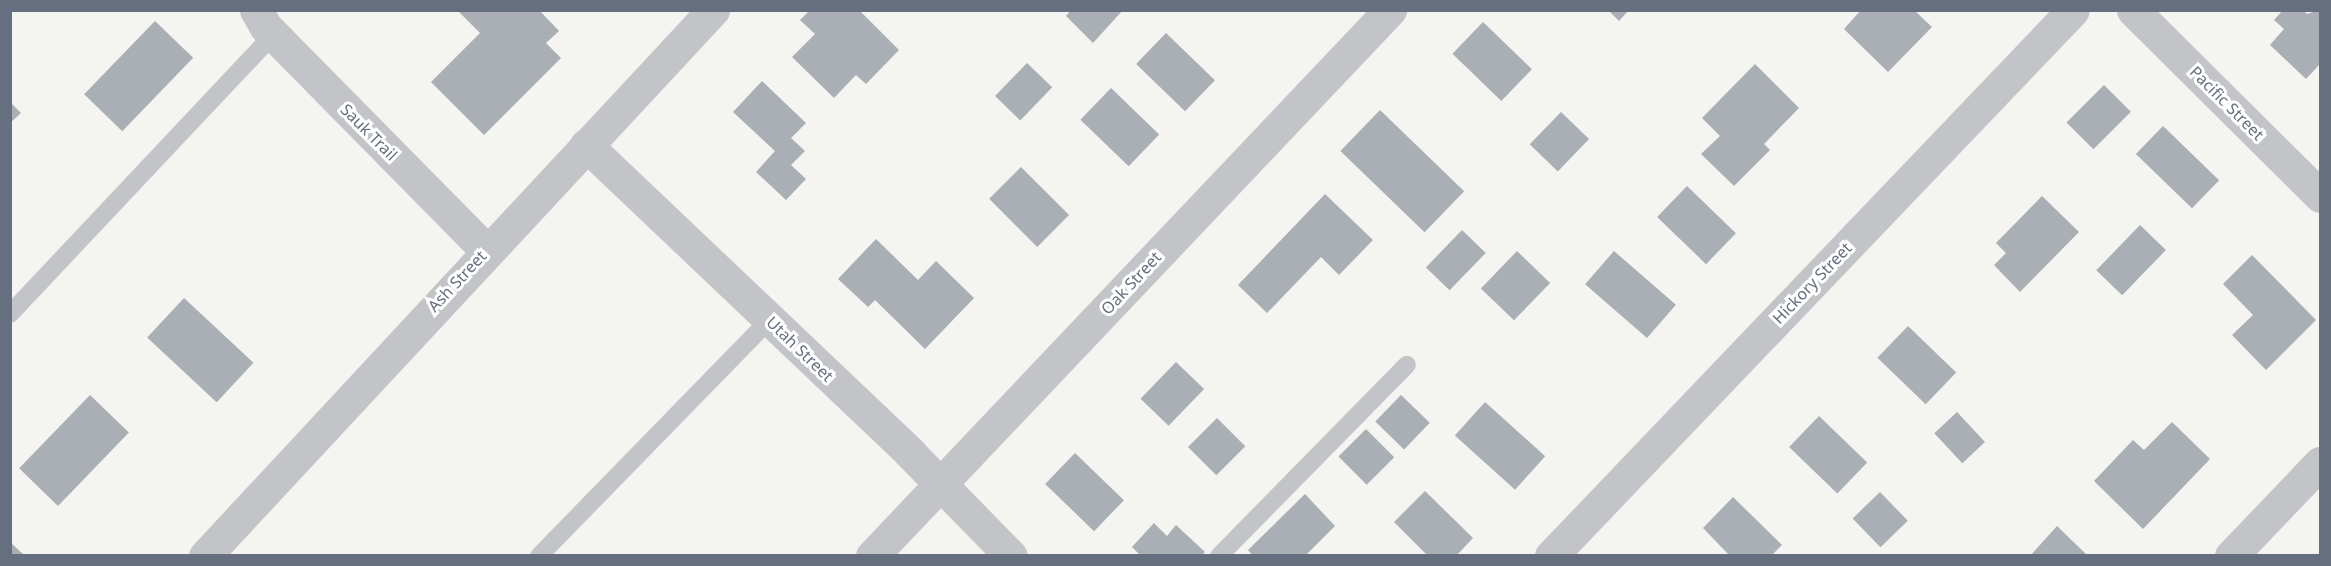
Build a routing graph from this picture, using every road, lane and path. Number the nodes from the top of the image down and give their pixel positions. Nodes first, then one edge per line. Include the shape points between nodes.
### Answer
1 (713, 10) edge
2 (1390, 10) edge
3 (2073, 10) edge
4 (2133, 10) edge
5 (265, 23) edge
6 (586, 145) junction
7 (2320, 196) edge
8 (486, 250) junction
9 (10, 314) edge
10 (769, 320) junction
11 (1407, 365) dead end
12 (2320, 463) edge
13 (940, 484) junction
14 (217, 551) edge
15 (539, 555) edge
16 (872, 555) edge
17 (1011, 555) edge
18 (1219, 555) edge
19 (1551, 555) edge
20 (2231, 555) edge

1 - 6 street, Ash Street
2 - 13 street, Oak Street
3 - 19 street, Hickory Street
4 - 7 street, Pacific Street
5 - 8 street, Sauk Trail
5 - 9 lane
6 - 8 street, Ash Street
6 - 10 street, Utah Street
8 - 14 street, Ash Street
10 - 13 street, Utah Street
10 - 15 lane
11 - 18 lane
12 - 20 street
13 - 16 street, Oak Street
13 - 17 street, Utah Street

